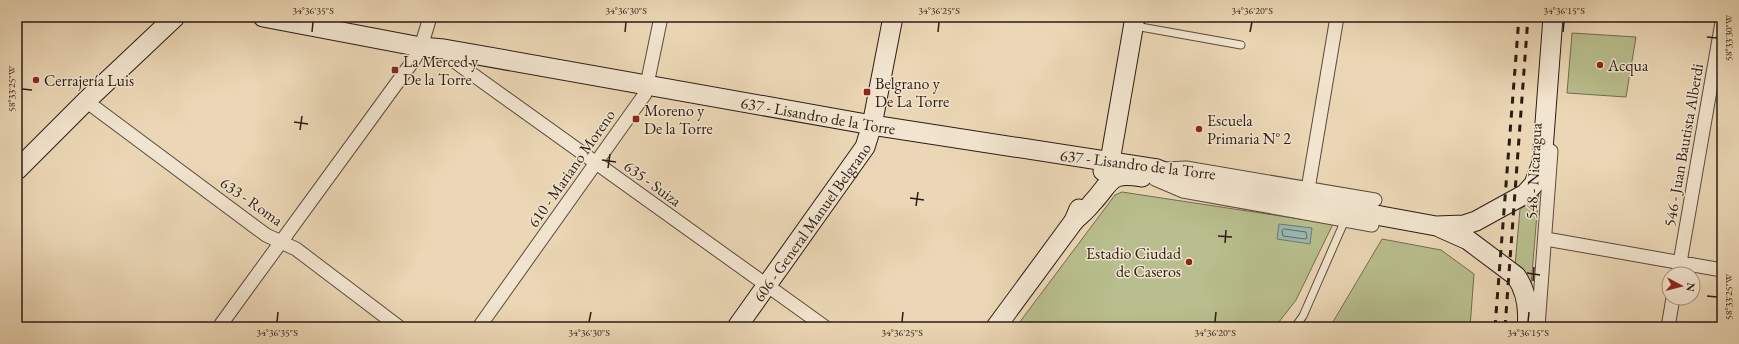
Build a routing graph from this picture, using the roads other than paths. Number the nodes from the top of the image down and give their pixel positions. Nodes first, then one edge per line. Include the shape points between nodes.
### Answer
1 (175, 17) edge
2 (263, 17) edge
3 (430, 17) edge
4 (661, 17) edge
5 (893, 17) edge
6 (1337, 17) edge
7 (1553, 17) edge
8 (1559, 17) edge
9 (1134, 22) edge
10 (1722, 22) edge
11 (1241, 45) dead end
12 (421, 47) junction
13 (444, 49) junction
14 (648, 85) junction
15 (86, 101) junction
16 (872, 125) junction
17 (1110, 161) junction
18 (596, 163) junction
19 (17, 170) edge
20 (1156, 174) junction
21 (1308, 189) junction
22 (1375, 200) dead end
23 (1345, 220) junction
24 (1074, 221) junction
25 (1372, 225) dead end
26 (1436, 226) junction
27 (1546, 239) junction
28 (281, 241) junction
29 (1670, 266) edge
30 (1679, 266) edge
31 (1701, 269) edge
32 (1722, 270) edge
33 (766, 286) junction
34 (1672, 306) edge
35 (219, 327) edge
36 (399, 327) edge
37 (479, 327) edge
38 (737, 327) edge
39 (825, 327) edge
40 (996, 327) edge
41 (1295, 327) edge
42 (1527, 327) edge
43 (1538, 327) edge
44 (1668, 327) edge

1 - 15 street
2 - 12 street, 637 - Lisandro de la Torre
3 - 12 street
4 - 14 street, 610 - Mariano Moreno
5 - 16 street, 606 - General Manuel Belgrano
6 - 21 street
7 - 26 street via 1542,163 1534,184 1525,194 1476,221 1464,225
8 - 27 street, 548 - Nicaragua
9 - 11 lane
9 - 17 street
10 - 30 street, 546 - Juan Bautista Alberdi
12 - 13 street, 637 - Lisandro de la Torre
12 - 28 street
13 - 14 street, 637 - Lisandro de la Torre
13 - 18 street, 635 - Suiza via 454,62
14 - 16 street, 637 - Lisandro de la Torre
14 - 18 street, 610 - Mariano Moreno via 645,94
15 - 19 street
15 - 28 street, 633 - Roma via 266,235
16 - 17 street, 637 - Lisandro de la Torre
16 - 33 street, 606 - General Manuel Belgrano via 865,146
17 - 20 street, 637 - Lisandro de la Torre
17 - 24 street via 1084,198
18 - 33 street, 635 - Suiza
18 - 37 street, 610 - Mariano Moreno
20 - 21 street, 637 - Lisandro de la Torre via 1186,168
20 - 23 street, 637 - Lisandro de la Torre via 1183,192
20 - 24 street via 1127,174 1115,177
20 - 26 street
21 - 22 street, 637 - Lisandro de la Torre
23 - 25 street, 637 - Lisandro de la Torre
23 - 41 lane via 1303,316
24 - 40 street
26 - 42 street via 1468,240 1516,276 1526,298
27 - 29 street
27 - 43 street, 548 - Nicaragua
28 - 35 street
28 - 36 street, 633 - Roma via 296,249
31 - 32 street
33 - 38 street, 606 - General Manuel Belgrano
33 - 39 street, 635 - Suiza
34 - 44 street

